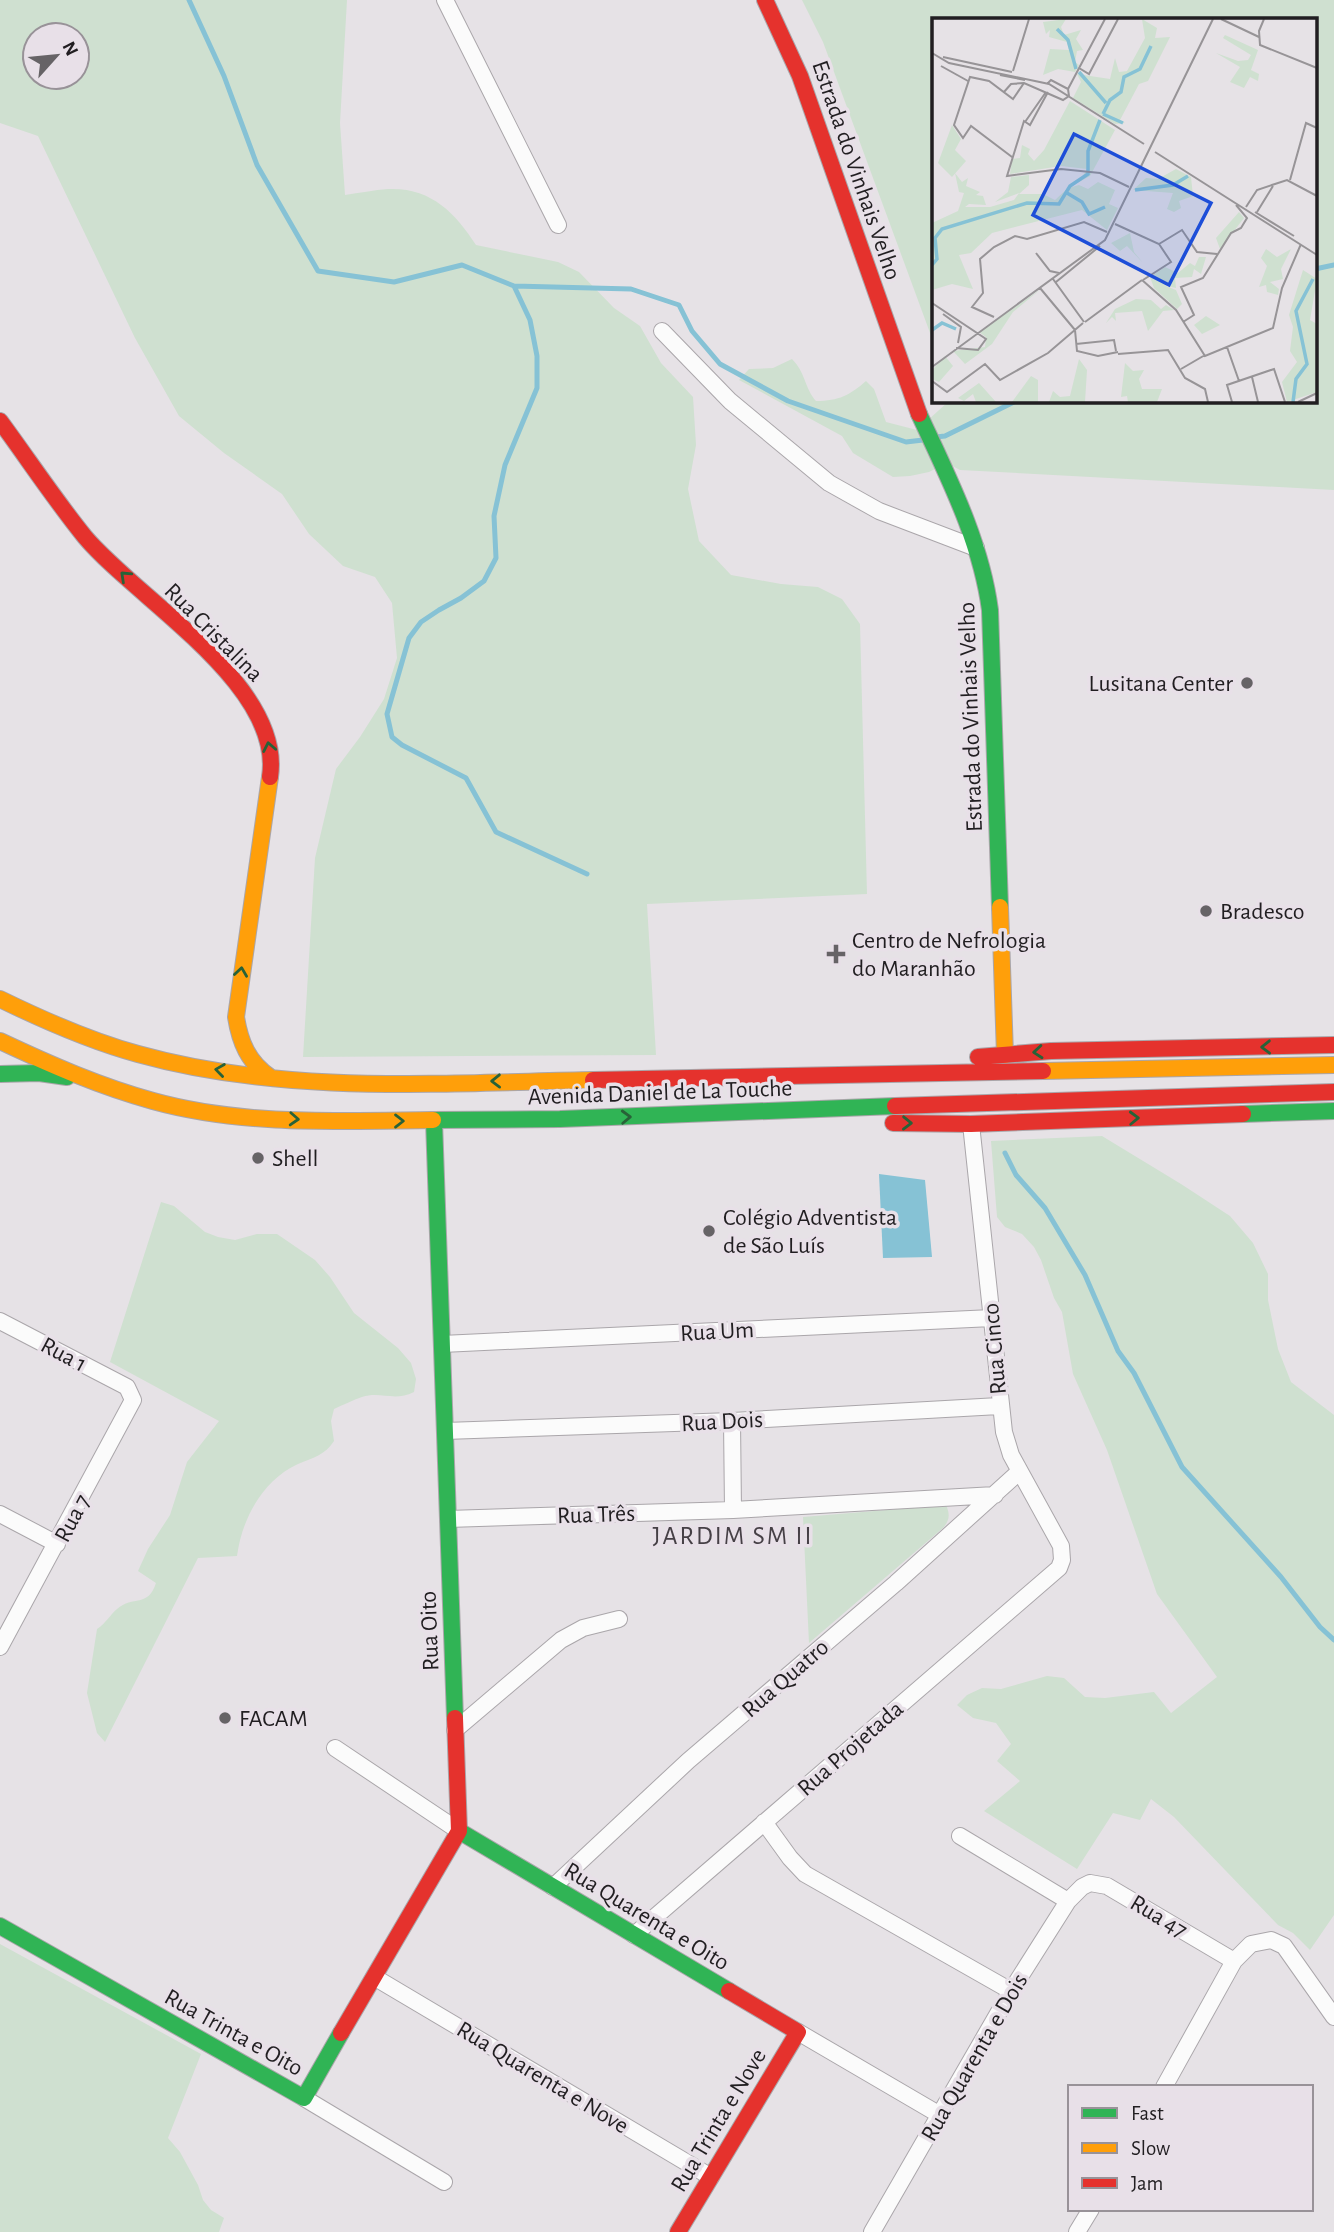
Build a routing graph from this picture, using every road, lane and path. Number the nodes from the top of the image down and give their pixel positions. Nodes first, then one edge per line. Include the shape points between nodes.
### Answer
1 (445, 0) edge
2 (765, 0) edge
3 (558, 225) dead end
4 (662, 331) dead end
5 (0, 421) edge
6 (976, 548) junction
7 (0, 999) edge
8 (0, 1041) edge
9 (1334, 1045) edge
10 (1005, 1055) junction
11 (1334, 1065) edge
12 (0, 1074) edge
13 (809, 1074) junction
14 (270, 1077) junction
15 (84, 1080) junction
16 (1334, 1092) edge
17 (1334, 1111) edge
18 (692, 1115) junction
19 (434, 1121) junction
20 (971, 1124) junction
21 (992, 1318) junction
22 (0, 1321) edge
23 (442, 1344) junction
24 (127, 1387) joint
25 (999, 1406) junction
26 (732, 1421) junction
27 (445, 1431) junction
28 (1019, 1472) junction
29 (995, 1495) junction
30 (733, 1510) junction
31 (0, 1514) edge
32 (448, 1519) junction
33 (57, 1544) junction
34 (1062, 1560) joint
35 (619, 1619) dead end
36 (0, 1647) edge
37 (455, 1730) junction
38 (335, 1748) dead end
39 (764, 1822) junction
40 (459, 1831) junction
41 (960, 1836) dead end
42 (553, 1887) junction
43 (1082, 1887) joint
44 (1068, 1901) junction
45 (0, 1926) edge
46 (634, 1935) junction
47 (1234, 1961) junction
48 (374, 1977) junction
49 (1011, 1991) junction
50 (1334, 2017) edge
51 (798, 2032) junction
52 (1165, 2085) edge
53 (304, 2098) junction
54 (940, 2115) junction
55 (711, 2177) junction
56 (444, 2182) dead end
57 (1090, 2211) edge
58 (678, 2232) edge
59 (872, 2232) edge
60 (1077, 2232) edge

1 - 3 street
2 - 6 main road, Estrada do Vinhais Velho via 800,76 915,406
4 - 6 street via 730,401 829,482 880,511
14 -> 5 main road, Rua Cristalina via 241,1044 236,1017 272,766 265,728 229,674 80,531
6 - 10 main road, Estrada do Vinhais Velho via 990,610
14 -> 7 main road, Avenida Daniel de La Touche via 159,1060 109,1045
8 - 15 main road, Avenida Daniel de La Touche
9 -> 10 main road
10 - 13 main road
11 - 13 main road, Avenida Daniel de La Touche
12 - 15 main road via 39,1073
13 -> 14 main road, Avenida Daniel de La Touche via 369,1084
15 -> 19 main road, Avenida Daniel de La Touche via 155,1102 228,1116
16 - 18 main road, Avenida Daniel de La Touche
20 -> 17 main road
19 -> 18 main road, Avenida Daniel de La Touche
18 -> 20 main road
19 - 23 main road, Rua Oito
20 - 21 street, Rua Cinco
21 - 23 street, Rua Um
21 - 25 street, Rua Cinco
22 - 24 street, Rua 1
23 - 27 main road, Rua Oito
24 - 33 street, Rua 7 via 131,1407
25 - 26 street, Rua Dois
25 - 28 street, Rua Cinco
26 - 27 street, Rua Dois
26 - 30 street
27 - 32 main road, Rua Oito
28 - 29 street, Rua Quatro
28 - 34 street, Rua Cinco via 1061,1546
29 - 30 street, Rua Três
29 - 42 street, Rua Quatro via 688,1761
30 - 32 street, Rua Três
31 - 33 street
32 - 37 main road, Rua Oito
33 - 36 street, Rua 7
34 - 39 street, Rua Projetada via 1050,1578
35 - 37 street via 583,1628 561,1640
37 - 40 main road, Rua Oito
38 - 40 street, Rua Quarenta e Oito
39 - 46 street, Rua Projetada
39 - 49 street via 805,1874
40 - 42 main road, Rua Quarenta e Oito
40 - 48 main road
41 - 44 street
42 - 46 main road, Rua Quarenta e Oito
43 - 44 street, Rua Quarenta e Dois
43 - 47 street, Rua 47 via 1090,1883 1107,1886
44 - 49 street, Rua Quarenta e Dois
45 - 53 main road, Rua Trinta e Oito
46 - 51 main road, Rua Quarenta e Oito
47 - 50 street via 1246,1947 1261,1941 1280,1942
47 - 52 street
48 - 53 main road
48 - 55 street, Rua Quarenta e Nove
49 - 54 street, Rua Quarenta e Dois
51 - 54 street, Rua Quarenta e Oito
51 - 55 main road, Rua Trinta e Nove
53 - 56 street, Rua Trinta e Oito
54 - 59 street, Rua Quarenta e Dois
55 - 58 main road, Rua Trinta e Nove
57 - 60 street

